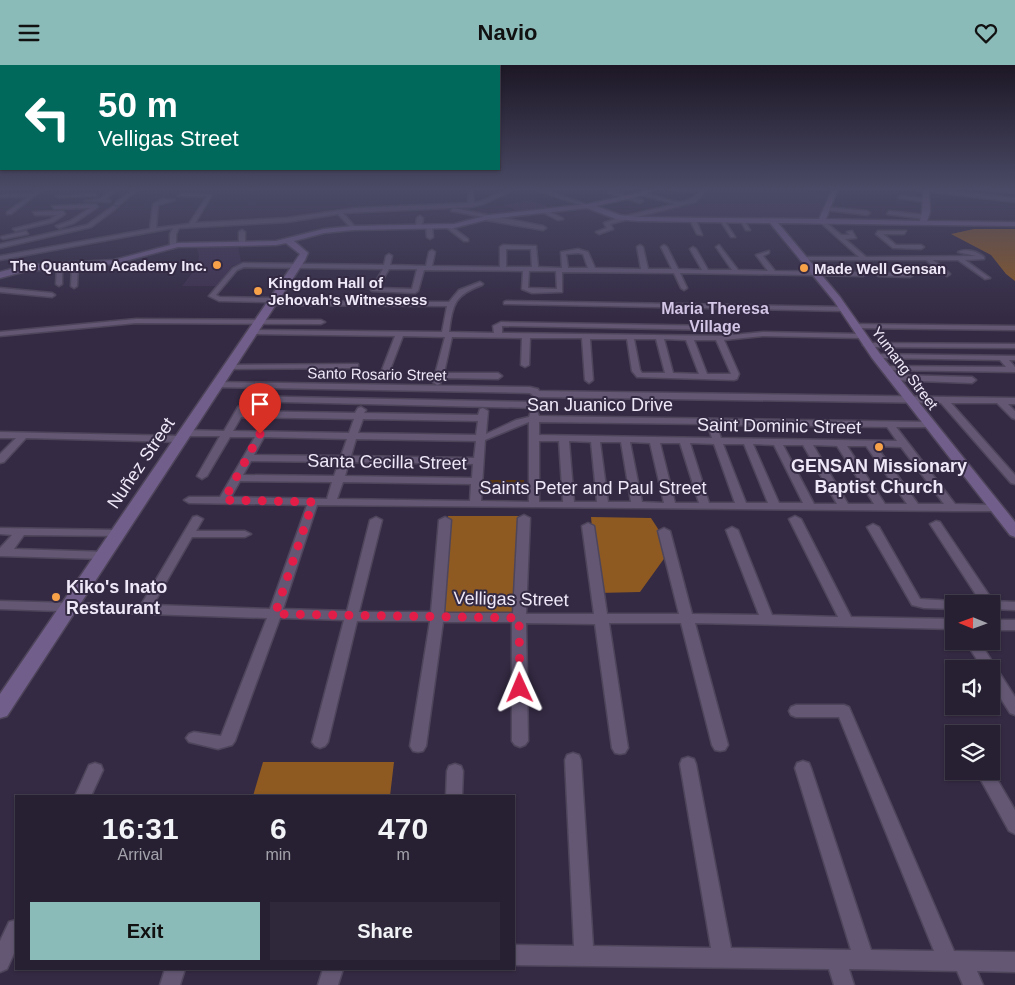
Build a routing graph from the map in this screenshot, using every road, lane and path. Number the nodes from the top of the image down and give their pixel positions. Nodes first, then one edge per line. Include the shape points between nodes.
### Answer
1 (33, 232) edge
2 (64, 232) edge
3 (143, 232) edge
4 (174, 232) edge
5 (242, 232) dead end
6 (321, 232) edge
7 (430, 232) edge
8 (456, 232) edge
9 (730, 232) edge
10 (781, 232) edge
11 (834, 232) edge
12 (850, 232) dead end
13 (904, 233) joint
14 (733, 236) dead end
15 (430, 237) dead end
16 (840, 237) junction
17 (1, 239) edge
18 (466, 240) dead end
19 (289, 241) junction
20 (242, 244) junction
21 (173, 246) junction
22 (0, 247) edge
23 (640, 247) dead end
24 (664, 247) dead end
25 (719, 247) dead end
26 (921, 247) junction
27 (693, 249) dead end
28 (432, 252) dead end
29 (767, 252) dead end
30 (961, 252) dead end
31 (389, 256) dead end
32 (0, 259) edge
33 (803, 259) junction
34 (865, 259) junction
35 (892, 259) junction
36 (932, 259) junction
37 (961, 259) junction
38 (298, 265) junction
39 (59, 266) junction
40 (75, 266) junction
41 (387, 267) junction
42 (421, 267) junction
43 (429, 267) junction
44 (503, 268) junction
45 (526, 269) junction
46 (534, 269) junction
47 (562, 270) junction
48 (592, 270) junction
49 (646, 271) junction
50 (676, 271) junction
51 (706, 272) junction
52 (736, 272) junction
53 (773, 273) junction
54 (816, 274) junction
55 (862, 274) dead end
56 (947, 274) dead end
57 (0, 275) edge
58 (880, 275) dead end
59 (987, 278) dead end
60 (59, 284) dead end
61 (480, 284) dead end
62 (74, 286) dead end
63 (684, 288) dead end
64 (0, 291) edge
65 (52, 295) dead end
66 (273, 301) junction
67 (506, 303) dead end
68 (450, 304) junction
69 (748, 307) junction
70 (844, 309) junction
71 (515, 314) junction
72 (537, 314) junction
73 (559, 314) junction
74 (582, 315) junction
75 (602, 315) junction
76 (623, 315) junction
77 (644, 316) junction
78 (666, 316) junction
79 (688, 317) junction
80 (755, 319) dead end
81 (321, 322) dead end
82 (256, 326) junction
83 (1015, 328) edge
84 (0, 334) edge
85 (400, 334) junction
86 (447, 334) junction
87 (498, 335) junction
88 (861, 335) junction
89 (526, 336) junction
90 (586, 337) junction
91 (630, 337) junction
92 (658, 337) junction
93 (689, 338) junction
94 (719, 338) junction
95 (731, 338) junction
96 (1011, 346) edge
97 (1015, 353) edge
98 (876, 356) junction
99 (1015, 358) edge
100 (1002, 359) junction
101 (524, 365) dead end
102 (355, 366) dead end
103 (228, 367) junction
104 (886, 368) junction
105 (384, 375) dead end
106 (439, 375) junction
107 (498, 376) dead end
108 (670, 376) junction
109 (704, 377) junction
110 (894, 378) junction
111 (589, 380) dead end
112 (972, 380) dead end
113 (216, 385) junction
114 (255, 385) junction
115 (369, 387) junction
116 (435, 389) junction
117 (485, 389) junction
118 (535, 394) junction
119 (247, 399) junction
120 (910, 399) junction
121 (944, 400) junction
122 (1000, 401) junction
123 (1015, 401) edge
124 (364, 402) junction
125 (484, 404) junction
126 (536, 405) junction
127 (238, 414) junction
128 (360, 416) junction
129 (1015, 416) edge
130 (482, 418) junction
131 (533, 419) junction
132 (710, 421) junction
133 (889, 424) junction
134 (930, 425) junction
135 (227, 433) junction
136 (260, 434) junction
137 (0, 435) edge
138 (24, 435) junction
139 (182, 436) junction
140 (353, 436) junction
141 (481, 438) junction
142 (533, 438) junction
143 (564, 438) junction
144 (595, 439) junction
145 (625, 439) junction
146 (654, 440) junction
147 (684, 440) junction
148 (716, 441) junction
149 (747, 441) junction
150 (777, 442) junction
151 (807, 443) junction
152 (840, 443) junction
153 (870, 444) junction
154 (904, 444) junction
155 (247, 458) junction
156 (345, 459) junction
157 (0, 460) edge
158 (479, 461) junction
159 (202, 477) dead end
160 (236, 478) junction
161 (338, 479) junction
162 (477, 481) junction
163 (1015, 481) edge
164 (190, 500) dead end
165 (224, 500) junction
166 (313, 502) junction
167 (331, 502) junction
168 (475, 504) junction
169 (534, 505) junction
170 (569, 505) junction
171 (603, 505) junction
172 (637, 505) junction
173 (670, 506) junction
174 (705, 506) junction
175 (742, 506) junction
176 (775, 507) junction
177 (810, 507) junction
178 (844, 507) junction
179 (881, 507) junction
180 (914, 507) junction
181 (952, 508) junction
182 (996, 508) junction
183 (524, 518) dead end
184 (197, 519) dead end
185 (376, 519) dead end
186 (795, 519) dead end
187 (445, 520) dead end
188 (936, 524) dead end
189 (588, 526) dead end
190 (873, 527) dead end
191 (732, 530) dead end
192 (0, 531) edge
193 (21, 531) junction
194 (664, 531) dead end
195 (1015, 532) edge
196 (117, 533) junction
197 (187, 534) junction
198 (245, 535) dead end
199 (3, 552) edge
200 (103, 555) junction
201 (983, 595) edge
202 (945, 604) edge
203 (0, 605) edge
204 (1000, 605) edge
205 (1015, 606) edge
206 (67, 608) junction
207 (144, 610) junction
208 (275, 614) junction
209 (352, 616) junction
210 (437, 617) junction
211 (519, 618) junction
212 (688, 618) junction
213 (600, 619) junction
214 (768, 621) junction
215 (847, 622) junction
216 (945, 623) edge
217 (1000, 625) edge
218 (1015, 625) edge
219 (1000, 686) edge
220 (1, 706) edge
221 (1015, 709) edge
222 (796, 711) dead end
223 (194, 738) dead end
224 (520, 741) dead end
225 (320, 742) dead end
226 (720, 745) dead end
227 (418, 746) dead end
228 (620, 748) dead end
229 (573, 759) dead end
230 (688, 764) dead end
231 (803, 768) dead end
232 (96, 771) dead end
233 (455, 771) dead end
234 (989, 780) edge
235 (84, 795) edge
236 (454, 795) edge
237 (1015, 826) edge
238 (15, 931) edge
239 (515, 955) edge
240 (584, 955) junction
241 (723, 959) junction
242 (836, 960) junction
243 (864, 960) junction
244 (956, 961) junction
245 (0, 962) edge
246 (1015, 963) edge
247 (175, 970) edge
248 (332, 970) edge
249 (170, 985) edge
250 (328, 985) edge
251 (844, 985) edge
252 (973, 985) edge

1 - 17 street
2 - 22 street
3 - 32 street
4 - 21 street
5 - 20 street
6 - 19 main road
7 - 15 street
8 - 18 street
9 - 14 street
10 - 33 main road, Yumang Street
11 - 16 street
12 - 16 street via 854,237
13 - 26 street
13 - 26 street via 878,233 895,247
16 - 34 street
19 - 20 main road
19 - 38 main road via 304,253
20 - 21 main road
21 - 40 main road via 118,261
23 - 49 street
24 - 50 street
25 - 52 street
26 - 36 street
27 - 51 street
28 - 43 street
29 - 53 street via 759,255
30 - 37 street via 975,253 982,258
31 - 41 street
33 - 34 street
33 - 54 main road, Yumang Street
34 - 35 street
35 - 36 street
35 - 58 street via 912,277
36 - 37 street
36 - 56 street
37 - 59 street
38 - 41 street
38 - 66 main road, Nuñez Street
38 - 66 street via 238,266 212,296
39 - 40 main road
39 - 57 main road via 20,269
39 - 60 street
40 - 62 street
41 - 42 street
41 - 42 street via 374,290 415,291
42 - 43 street
43 - 44 street
44 - 45 street
44 - 46 street via 503,247 528,245 534,247
45 - 46 street
45 - 47 street via 525,289 532,291 560,291
46 - 47 street
47 - 48 street
47 - 48 street via 563,253 578,251 586,253
48 - 49 street
49 - 50 street
50 - 51 street
50 - 63 street
51 - 52 street
52 - 53 street
53 - 54 street
54 - 55 street
54 - 70 main road, Yumang Street
61 - 68 street via 461,290
64 - 65 street
66 - 68 street
66 - 82 main road, Nuñez Street
67 - 71 street
68 - 86 street
69 - 70 street
69 - 79 street
69 - 80 street
70 - 88 main road, Yumang Street
71 - 72 street
71 - 72 street
71 - 87 street via 498,324
72 - 73 street
72 - 73 street
73 - 74 street
73 - 74 street
74 - 75 street
74 - 75 street
75 - 76 street
75 - 76 street
76 - 77 street
76 - 77 street
77 - 78 street
77 - 78 street
78 - 79 street
78 - 79 street
79 - 95 street via 725,329
81 - 82 street
82 - 84 street via 136,321
82 - 85 street
82 - 103 main road, Nuñez Street
83 - 88 street
85 - 86 street
85 - 105 street
86 - 87 street
86 - 106 street
87 - 89 street
88 - 95 street via 763,334
88 - 96 street
88 - 98 main road, Yumang Street
89 - 90 street
89 - 101 street
90 - 91 street
90 - 111 street
91 - 92 street
91 - 108 street via 638,374
92 - 93 street
92 - 108 street
93 - 94 street
93 - 109 street
94 - 95 street
94 - 109 street via 736,376
96 - 97 street
98 - 100 street
98 - 104 main road, Yumang Street
99 - 100 street
100 - 104 street via 1013,370
102 - 103 street
103 - 113 main road, Nuñez Street
104 - 110 main road, Yumang Street
106 - 107 street
106 - 116 street
108 - 109 street
110 - 112 street
110 - 120 main road, Yumang Street
113 - 114 street, Santo Rosario Street
113 - 139 main road, Nuñez Street
114 - 115 street, Santo Rosario Street
114 - 119 street
115 - 116 street, Santo Rosario Street
115 - 124 street
116 - 117 street, Santo Rosario Street
117 - 118 street, Santo Rosario Street via 532,390
117 - 125 street
118 - 120 street, Santo Rosario Street
118 - 126 street
119 - 124 street
119 - 127 street
120 - 121 street, Santo Rosario Street
120 - 134 main road, Yumang Street
121 - 122 street, Santo Rosario Street
121 - 163 street
122 - 123 street, Santo Rosario Street
122 - 129 street
124 - 125 street
124 - 128 street
125 - 126 street
125 - 130 street
126 - 131 street
127 - 128 street
127 - 135 street
128 - 130 street
128 - 140 street
130 - 141 street
131 - 132 street, San Juanico Drive
131 - 141 street, San Juanico Drive via 517,421 495,435
131 - 142 street
132 - 133 street, San Juanico Drive
132 - 148 street
133 - 134 street, San Juanico Drive
133 - 154 street
134 - 182 main road, Yumang Street
135 - 136 street, San Juanico Drive
135 - 139 street, San Juanico Drive
135 - 159 street
136 - 140 street, San Juanico Drive
136 - 155 street
137 - 138 street, San Juanico Drive
138 - 139 street, San Juanico Drive
138 - 157 street
139 - 196 main road, Nuñez Street
140 - 141 street, San Juanico Drive
140 - 156 street
141 - 158 street
142 - 143 street, Saint Dominic Street
142 - 169 street
143 - 144 street, Saint Dominic Street
143 - 170 street
144 - 145 street, Saint Dominic Street
144 - 171 street
145 - 146 street, Saint Dominic Street
145 - 172 street
146 - 147 street, Saint Dominic Street
146 - 173 street
147 - 148 street, Saint Dominic Street
147 - 174 street
148 - 149 street, Saint Dominic Street
148 - 175 street
149 - 150 street, Saint Dominic Street
149 - 176 street
150 - 151 street, Saint Dominic Street
150 - 177 street
151 - 152 street, Saint Dominic Street
151 - 178 street
152 - 153 street, Saint Dominic Street
152 - 179 street
153 - 154 street, Saint Dominic Street
153 - 180 street
154 - 181 street
155 - 156 street
155 - 160 street
156 - 158 street
156 - 161 street
158 - 162 street
160 - 161 street, Santa Cecilla Street
160 - 165 street
161 - 162 street, Santa Cecilla Street
161 - 167 street
162 - 168 street
164 - 165 street, Saints Peter and Paul Street
165 - 166 street, Saints Peter and Paul Street
166 - 167 street, Saints Peter and Paul Street
166 - 208 street
167 - 168 street, Saints Peter and Paul Street
168 - 169 street, Saints Peter and Paul Street
169 - 170 street, Saints Peter and Paul Street
170 - 171 street, Saints Peter and Paul Street
171 - 172 street, Saints Peter and Paul Street
172 - 173 street, Saints Peter and Paul Street
173 - 174 street, Saints Peter and Paul Street
174 - 175 street, Saints Peter and Paul Street
175 - 176 street, Saints Peter and Paul Street
176 - 177 street, Saints Peter and Paul Street
177 - 178 street, Saints Peter and Paul Street
178 - 179 street, Saints Peter and Paul Street
179 - 180 street, Saints Peter and Paul Street
180 - 181 street, Saints Peter and Paul Street
181 - 182 street, Saints Peter and Paul Street
182 - 195 main road, Yumang Street
183 - 211 street
184 - 197 street
185 - 209 street
186 - 215 street
187 - 210 street
188 - 201 street
189 - 213 street
190 - 202 street via 916,602
191 - 214 street
192 - 193 street
193 - 196 street
193 - 199 street
194 - 212 street
196 - 200 main road, Nuñez Street
197 - 198 street
197 - 207 street
199 - 200 street
200 - 206 main road, Nuñez Street
203 - 206 street, Velligas Street
204 - 205 street
206 - 207 street, Velligas Street
206 - 220 main road, Nuñez Street
207 - 208 street, Velligas Street
208 - 209 street, Velligas Street
208 - 223 street via 227,741 218,743
209 - 210 street, Velligas Street
209 - 225 street
210 - 211 street, Velligas Street
210 - 227 street
211 - 213 street, Velligas Street
211 - 224 street
212 - 213 street, Velligas Street
212 - 214 street, Velligas Street
212 - 226 street
213 - 228 street
214 - 215 street, Velligas Street
215 - 216 street, Velligas Street
217 - 218 street
219 - 221 street
222 - 244 street via 844,711
229 - 240 street
230 - 241 street
231 - 243 street
232 - 235 street
233 - 236 street
234 - 237 street
238 - 245 street
239 - 240 street
240 - 241 street
241 - 242 street
242 - 243 street
242 - 251 street
243 - 244 street
244 - 246 street
244 - 252 street
247 - 249 street
248 - 250 street

